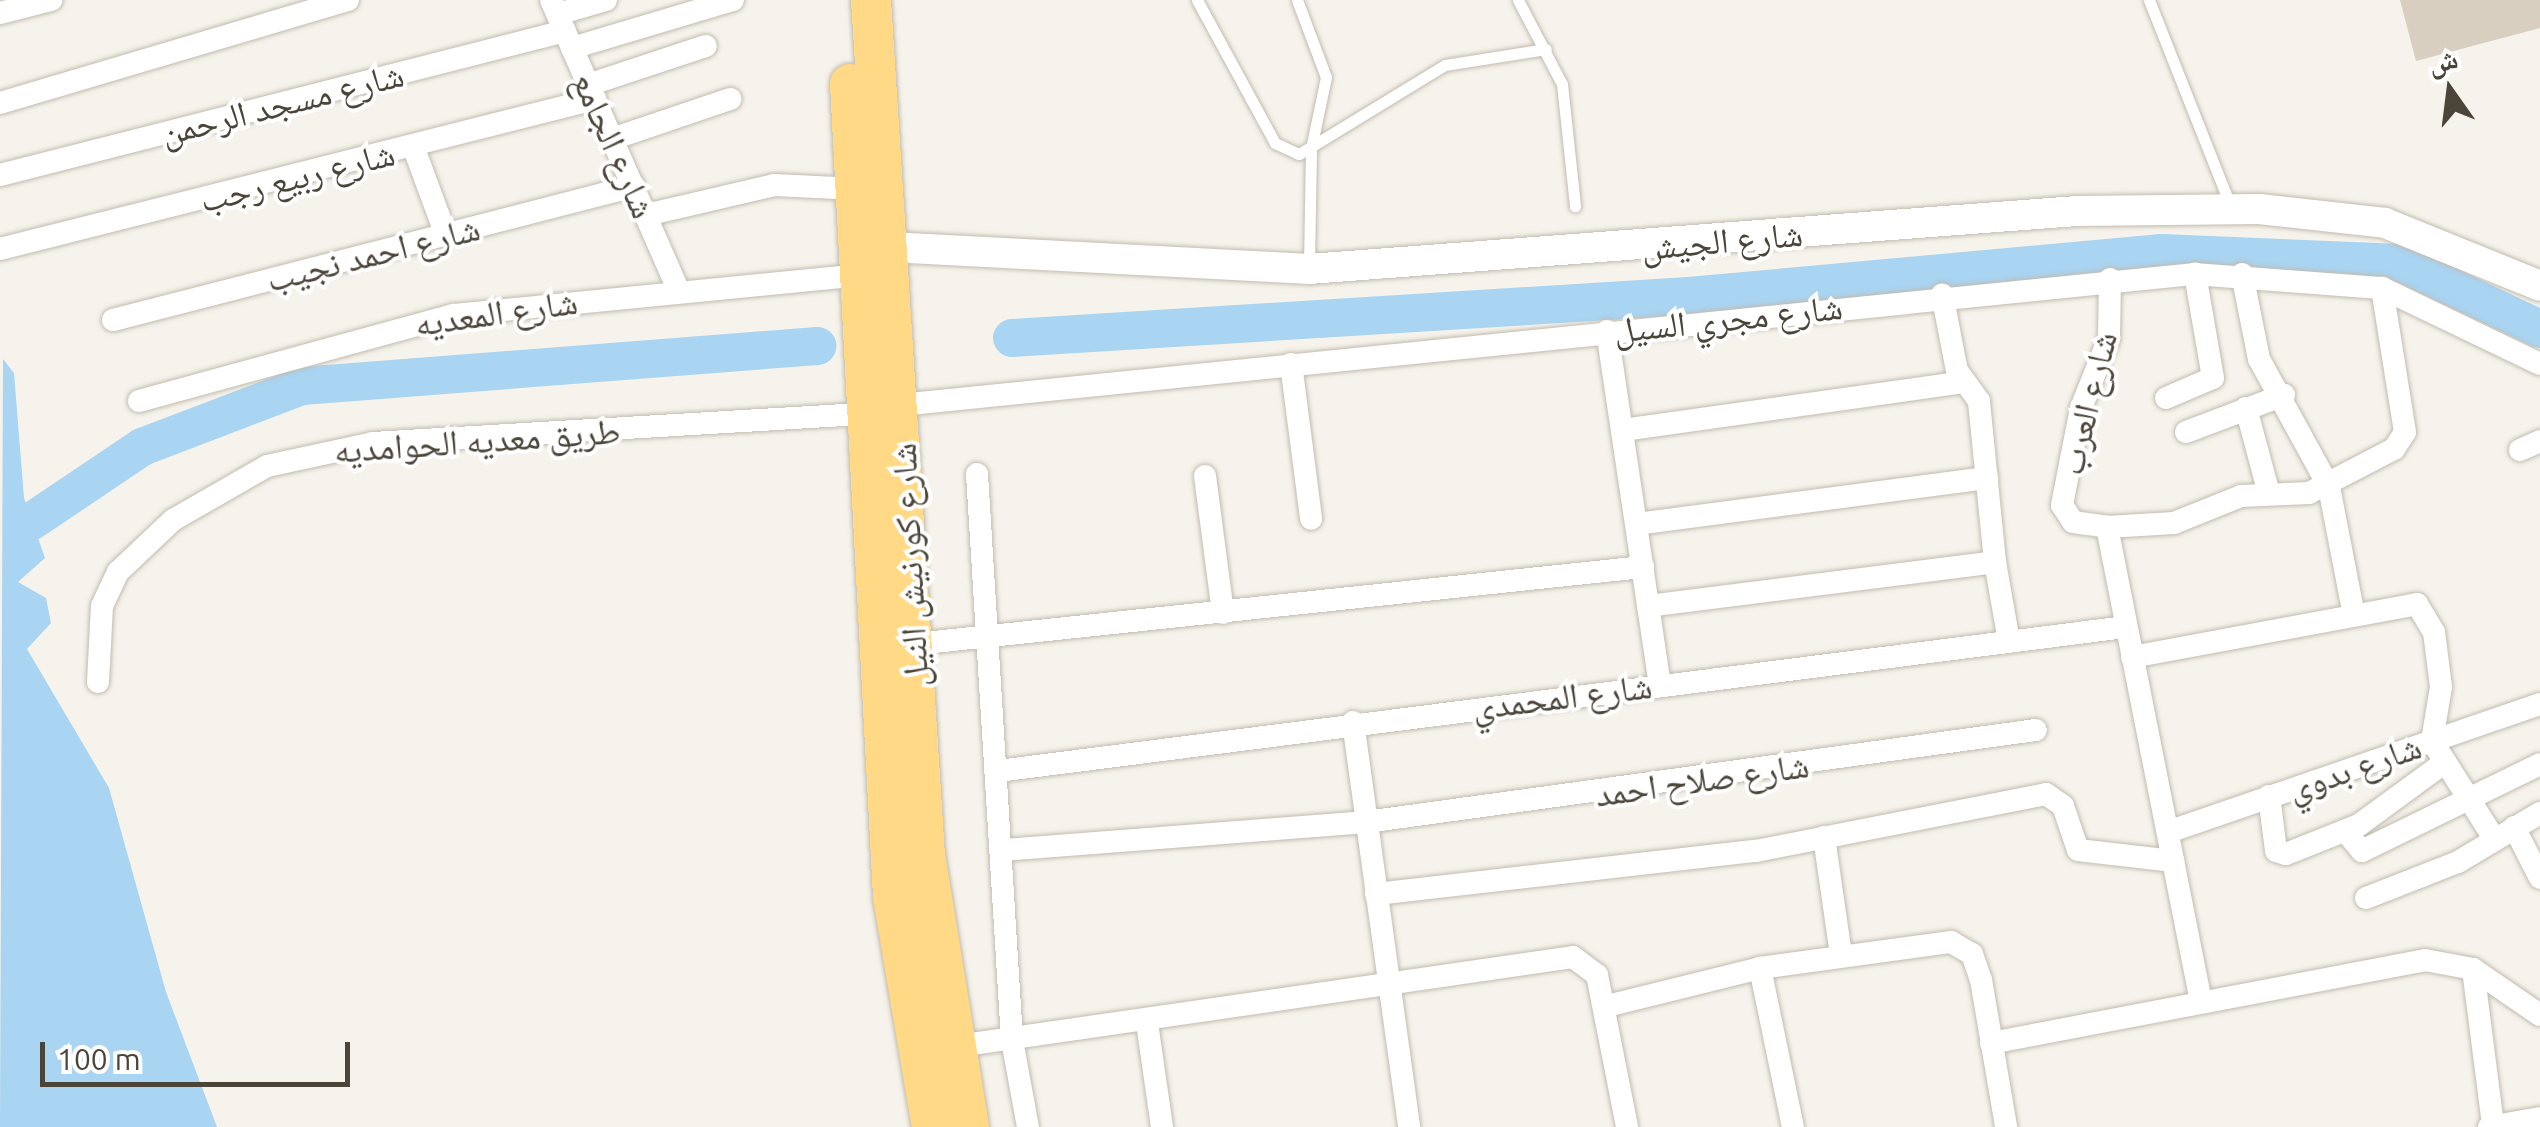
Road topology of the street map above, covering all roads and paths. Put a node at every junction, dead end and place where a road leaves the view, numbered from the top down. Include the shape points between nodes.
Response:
1 (51, 0) edge
2 (348, 0) edge
3 (606, 0) edge
4 (733, 0) edge
5 (845, 0) edge
6 (872, 0) edge
7 (1197, 0) edge
8 (1297, 0) edge
9 (1518, 0) edge
10 (2149, 0) edge
11 (0, 14) edge
12 (562, 23) edge
13 (706, 46) dead end
14 (1546, 49) junction
15 (592, 92) junction
16 (730, 99) dead end
17 (0, 103) edge
18 (612, 139) junction
19 (413, 146) junction
20 (1312, 149) junction
21 (0, 175) edge
22 (634, 186) junction
23 (857, 189) junction
24 (1575, 206) dead end
25 (2232, 209) junction
26 (646, 215) junction
27 (446, 235) junction
28 (0, 249) edge
29 (876, 261) junction
30 (1309, 268) junction
31 (2196, 274) junction
32 (2242, 274) junction
33 (2110, 279) junction
34 (2540, 286) edge
35 (2382, 288) junction
36 (679, 291) junction
37 (1942, 294) junction
38 (113, 320) dead end
39 (1607, 331) junction
40 (1291, 364) junction
41 (2540, 364) edge
42 (1964, 382) junction
43 (2284, 395) junction
44 (2166, 398) dead end
45 (139, 401) dead end
46 (2246, 408) junction
47 (884, 410) junction
48 (1623, 430) junction
49 (2186, 432) dead end
50 (977, 474) dead end
51 (1205, 476) dead end
52 (1987, 478) junction
53 (2329, 487) junction
54 (2268, 494) junction
55 (1311, 519) dead end
56 (1637, 524) junction
57 (2107, 527) junction
58 (1995, 562) junction
59 (1642, 567) junction
60 (1648, 606) junction
61 (2353, 610) junction
62 (1223, 613) junction
63 (2126, 627) junction
64 (988, 637) junction
65 (2009, 642) junction
66 (914, 644) junction
67 (2132, 657) junction
68 (98, 682) dead end
69 (1660, 684) junction
70 (2540, 704) edge
71 (1352, 722) junction
72 (2036, 730) dead end
73 (2432, 741) junction
74 (2446, 762) junction
75 (2540, 764) edge
76 (998, 771) junction
77 (2269, 796) junction
78 (2470, 800) junction
79 (2540, 812) edge
80 (1366, 822) junction
81 (2168, 832) junction
82 (2346, 832) junction
83 (2504, 834) junction
84 (1824, 837) junction
85 (1003, 850) junction
86 (2174, 861) junction
87 (2540, 878) edge
88 (1376, 894) junction
89 (2366, 898) dead end
90 (1842, 955) junction
91 (1760, 968) junction
92 (2472, 968) junction
93 (1389, 984) junction
94 (2201, 1002) junction
95 (1606, 1006) junction
96 (2540, 1015) edge
97 (1147, 1023) junction
98 (1012, 1040) junction
99 (1992, 1042) junction
100 (951, 1047) junction
101 (2540, 1118) edge
102 (932, 1127) edge
103 (968, 1127) edge
104 (1028, 1127) edge
105 (1162, 1127) edge
106 (1409, 1127) edge
107 (1627, 1127) edge
108 (1793, 1127) edge
109 (2006, 1127) edge
110 (2491, 1127) edge

1 - 11 street
2 - 17 street
3 - 12 street
4 - 12 street
5 - 23 highway, شارع كورنيش النيل
6 - 29 highway, شارع كورنيش النيل
7 - 20 lane via 1275,143 1299,154
8 - 20 lane via 1326,77
9 - 14 lane
10 - 25 lane
12 - 15 street, شارع الجامع
12 - 21 street, شارع مسجد الرحمن
13 - 15 street, شارع ربيع رجب
14 - 20 lane via 1445,66
14 - 24 lane via 1567,103
15 - 18 street, شارع الجامع
15 - 19 street, شارع ربيع رجب
16 - 18 street
18 - 22 street, شارع الجامع
19 - 27 street
19 - 28 street, شارع ربيع رجب
20 - 30 lane
22 - 26 street, شارع الجامع
22 - 27 street, شارع احمد نجيب
23 - 26 street via 775,185
23 - 29 highway, شارع كورنيش النيل
25 - 30 street, شارع الجيش via 2076,211
25 - 34 street, شارع الجيش via 2385,222
26 - 36 street, شارع الجامع
27 - 38 street, شارع احمد نجيب
29 - 30 street, شارع الجيش
29 - 36 street, شارع المعديه
29 - 47 highway, شارع كورنيش النيل
31 - 32 street, شارع مجري السيل
31 - 33 street, شارع مجري السيل
31 - 44 street via 2212,378
32 - 35 street, شارع مجري السيل
32 - 43 street via 2254,346
33 - 37 street, شارع مجري السيل
33 - 57 street, شارع العرب via 2109,338 2080,408 2062,505 2072,522
35 - 41 street, شارع مجري السيل
35 - 53 street via 2402,441
36 - 45 street, شارع المعديه via 453,314
37 - 39 street, شارع مجري السيل
37 - 42 street
39 - 40 street, شارع مجري السيل
39 - 48 street
40 - 47 street, شارع مجري السيل
40 - 55 street
42 - 48 street
42 - 52 street via 1978,394
43 - 46 street
43 - 53 street
46 - 49 street
46 - 54 street
47 - 66 highway, شارع كورنيش النيل
47 - 68 street, طريق معديه الحوامديه via 373,444 267,466 173,520 118,572 102,606
47 - 102 highway, شارع كورنيش النيل via 893,897
48 - 56 street
50 - 64 street
51 - 62 street
52 - 56 street
52 - 58 street
53 - 54 street
53 - 61 street
54 - 57 street via 2230,498 2174,523
56 - 59 street
57 - 63 street
58 - 60 street
58 - 65 street
59 - 60 street
59 - 62 street
60 - 69 street
61 - 67 street
61 - 73 street via 2403,603 2426,614 2440,687
62 - 64 street
63 - 65 street, شارع المحمدي
63 - 67 street
64 - 66 street
64 - 76 street
65 - 69 street, شارع المحمدي
66 - 100 highway, شارع كورنيش النيل via 925,855
67 - 81 street
69 - 71 street, شارع المحمدي
70 - 73 street, شارع بدوي
71 - 76 street, شارع المحمدي
71 - 80 street
72 - 80 street, شارع صلاح احمد
73 - 74 street
73 - 77 street, شارع بدوي
74 - 78 street
74 - 82 street
75 - 78 street
76 - 85 street
77 - 81 street, شارع بدوي
77 - 82 street via 2279,854
78 - 82 street via 2362,852
78 - 83 street
79 - 83 street
80 - 85 street, شارع صلاح احمد
80 - 88 street
81 - 86 street
83 - 87 street
83 - 89 street
84 - 86 street via 2046,794 2062,806 2078,850
84 - 88 street
84 - 90 street
85 - 98 street
86 - 94 street
88 - 93 street
90 - 91 street
90 - 99 street via 1922,942 1972,954
91 - 95 street
91 - 108 street
92 - 94 street via 2425,960
92 - 96 street
92 - 110 street
93 - 95 street via 1573,957 1597,975
93 - 97 street
93 - 106 street
94 - 99 street
95 - 107 street
97 - 98 street
97 - 105 street
98 - 100 street
98 - 104 street
99 - 109 street
100 - 103 highway, شارع كورنيش النيل
101 - 110 street

